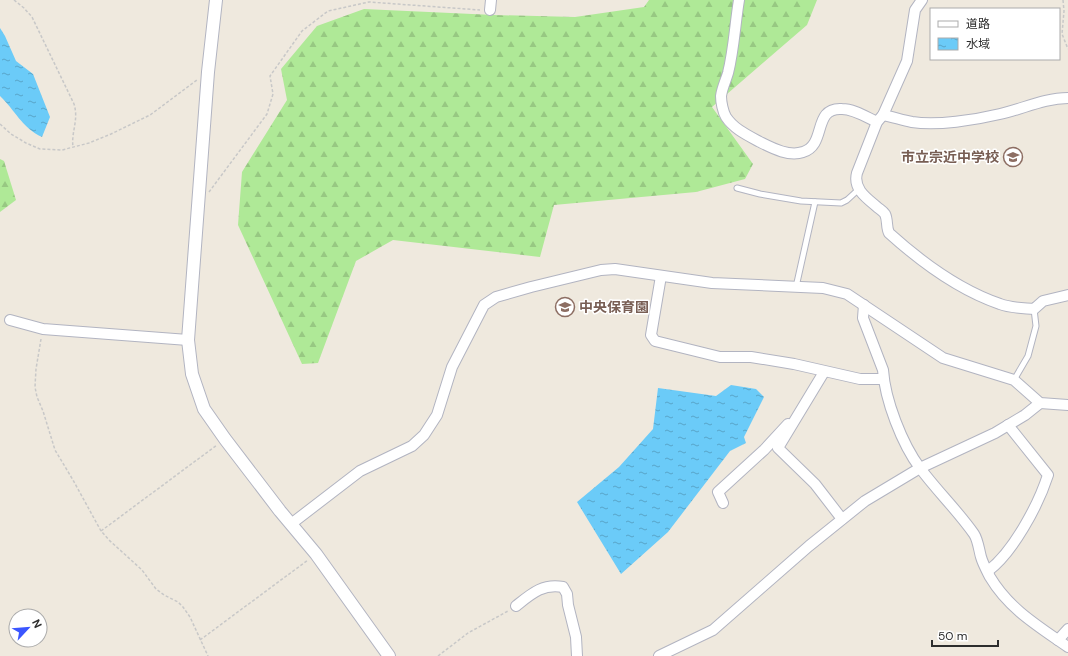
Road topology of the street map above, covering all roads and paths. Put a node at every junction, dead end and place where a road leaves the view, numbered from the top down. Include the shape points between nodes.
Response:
1 (14, 0) edge
2 (216, 0) edge
3 (739, 0) edge
4 (922, 0) edge
5 (1063, 0) edge
6 (491, 5) edge
7 (1068, 49) edge
8 (208, 72) junction
9 (1068, 98) edge
10 (880, 118) junction
11 (0, 124) edge
12 (73, 147) junction
13 (736, 188) dead end
14 (859, 189) junction
15 (815, 202) junction
16 (198, 208) junction
17 (661, 276) junction
18 (796, 287) junction
19 (1068, 295) edge
20 (864, 305) junction
21 (1034, 309) junction
22 (10, 320) dead end
23 (44, 329) junction
24 (188, 340) junction
25 (824, 372) junction
26 (883, 379) junction
27 (1014, 380) junction
28 (1040, 403) junction
29 (1068, 405) edge
30 (798, 415) junction
31 (1008, 425) junction
32 (225, 439) junction
33 (920, 468) junction
34 (723, 503) dead end
35 (842, 519) junction
36 (291, 524) junction
37 (101, 531) junction
38 (316, 554) junction
39 (988, 571) junction
40 (516, 606) joint
41 (1068, 629) edge
42 (200, 640) junction
43 (1058, 640) junction
44 (1068, 647) edge
45 (208, 656) edge
46 (389, 656) edge
47 (438, 656) edge
48 (577, 656) edge
49 (659, 656) edge

1 - 12 path via 32,17 74,104 76,118
2 - 8 street
3 - 10 street via 728,72 721,96 725,115 735,128 773,149 803,152 812,148 822,118 833,110 842,109
4 - 10 street via 915,10 907,61
5 - 7 path via 1062,34
6 - 16 path via 369,2 328,11 302,31 270,76 273,94 267,114
8 - 12 path via 150,115 89,143
8 - 16 street
9 - 10 street via 1055,98 1001,114 964,120 935,123
10 - 14 street via 855,179
11 - 12 path via 11,134 40,149 62,150
13 - 15 lane
14 - 15 lane via 840,203
14 - 21 street via 884,212 889,233 918,258 958,285 1001,304
15 - 18 lane
16 - 24 street
17 - 18 street via 712,283
17 - 25 street via 651,336 655,341 720,356 794,364
17 - 36 street via 615,269 601,270 531,287 496,298 484,305 452,367 437,415 424,435 412,446 360,472
18 - 20 street via 823,288 847,294
19 - 21 street via 1043,301
20 - 26 street via 863,318 883,370
20 - 27 street via 943,358
21 - 27 lane via 1036,326 1028,356
22 - 23 street
23 - 24 street
23 - 37 path via 36,369 37,397 55,450
24 - 32 street via 192,374 204,409
25 - 26 street via 860,379
25 - 30 street
26 - 33 street via 896,421 907,447
27 - 28 street
28 - 29 street
28 - 31 street
30 - 34 street via 718,492
30 - 35 street via 778,448 815,484
31 - 33 street
31 - 39 street via 1048,476 1042,493 1012,545
32 - 36 street
32 - 37 path
33 - 35 street via 865,501
33 - 39 street via 975,536
35 - 49 street via 712,630
36 - 38 street
37 - 42 path via 142,570 156,589 183,607
38 - 42 path
38 - 46 street
39 - 43 street via 1015,609
40 - 47 path via 468,633
40 - 48 street via 534,591 548,586 564,587 576,637
41 - 43 street
42 - 45 path
43 - 44 street

